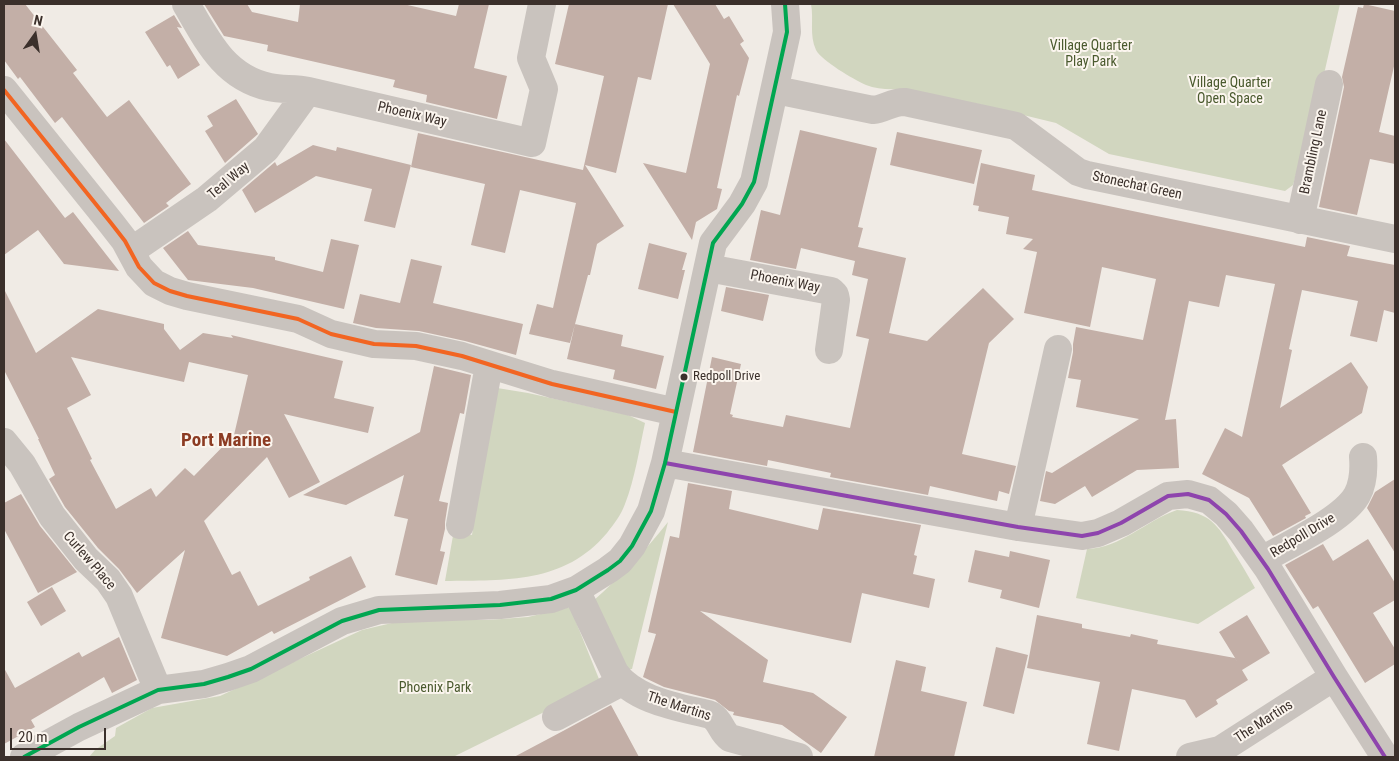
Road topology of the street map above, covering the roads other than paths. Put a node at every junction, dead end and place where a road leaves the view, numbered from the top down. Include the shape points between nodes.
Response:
1 (186, 4) edge
2 (542, 4) edge
3 (785, 4) edge
4 (1329, 84) dead end
5 (4, 90) edge
6 (776, 90) junction
7 (308, 91) junction
8 (1300, 220) junction
9 (1395, 239) edge
10 (131, 251) junction
11 (708, 268) junction
12 (1058, 349) dead end
13 (829, 350) dead end
14 (490, 365) junction
15 (676, 412) junction
16 (4, 442) edge
17 (1363, 457) dead end
18 (665, 463) junction
19 (13, 468) edge
20 (460, 525) dead end
21 (1018, 526) junction
22 (1262, 560) junction
23 (576, 590) junction
24 (1334, 677) junction
25 (622, 682) junction
26 (158, 690) junction
27 (556, 716) dead end
28 (41, 754) edge
29 (799, 757) edge
30 (1190, 757) edge
31 (1385, 757) edge

1 - 7 street, Phoenix Way via 214,51 248,80 270,87
2 - 7 street, Phoenix Way via 531,58 544,89 532,143
3 - 6 street via 787,32
4 - 8 street, Brambling Lane
5 - 10 street
6 - 8 street, Stonechat Green via 873,110 905,102 1016,126 1078,172 1087,175
6 - 11 street via 754,182 742,204 717,236
7 - 10 street, Teal Way via 266,149 207,199
8 - 9 street, Stonechat Green
10 - 14 street via 139,267 154,283 170,291 298,319 331,334 374,344 416,346
11 - 13 street, Phoenix Way via 831,291 836,300
11 - 15 street
12 - 21 street
14 - 15 street via 552,384
14 - 20 street
15 - 18 street
16 - 19 street, Curlew Place
17 - 22 street, Redpoll Drive via 1360,489 1347,508
18 - 21 street, Redpoll Drive
18 - 23 street via 651,511 632,546 620,561
19 - 26 street, Curlew Place via 86,559 114,587
21 - 22 street, Redpoll Drive via 1082,536 1098,534 1168,496 1188,494 1218,506
22 - 24 street, Redpoll Drive
23 - 25 street, The Martins
23 - 26 street via 551,599 500,605 380,610 342,621 251,669 204,684
24 - 30 street, The Martins via 1220,750
24 - 31 street, Redpoll Drive
25 - 27 street
25 - 29 street, The Martins via 654,699 711,715 730,738
26 - 28 street via 79,727

